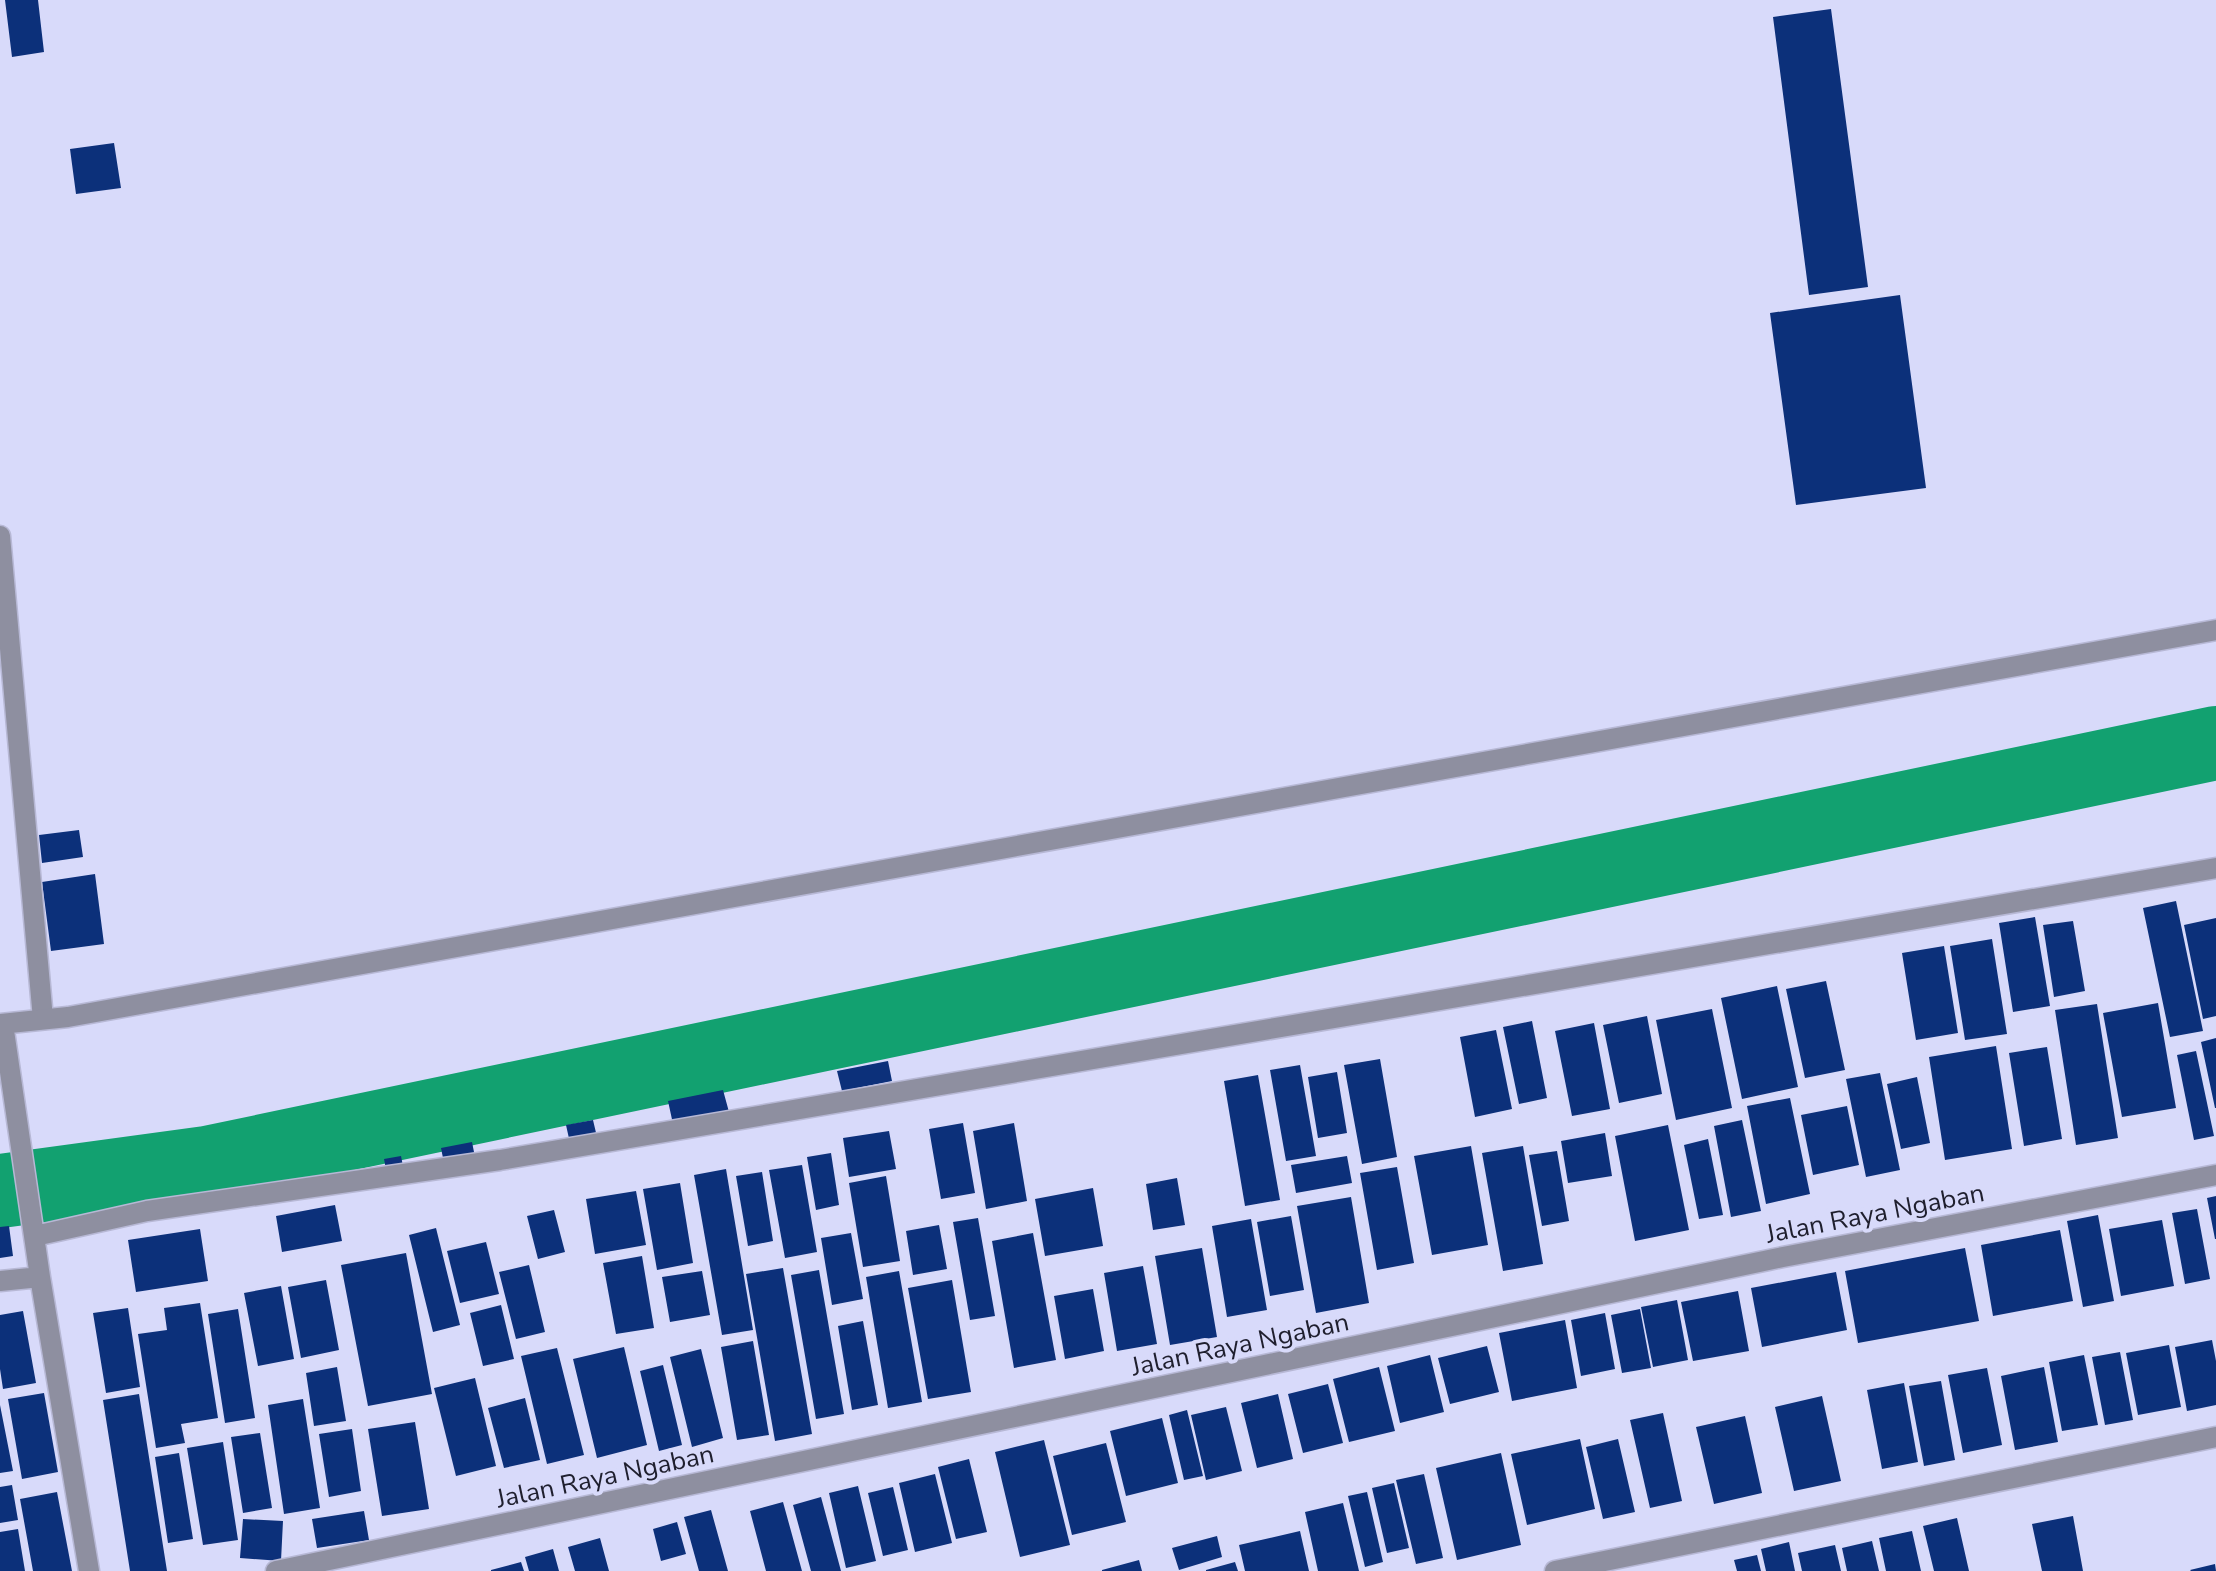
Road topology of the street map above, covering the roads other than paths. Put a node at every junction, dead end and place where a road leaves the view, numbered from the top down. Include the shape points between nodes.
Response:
1 (0, 536) edge
2 (2216, 630) edge
3 (2216, 868) edge
4 (43, 1019) junction
5 (2, 1024) edge
6 (2216, 1175) edge
7 (33, 1226) junction
8 (40, 1277) junction
9 (0, 1281) edge
10 (2216, 1437) edge
11 (89, 1571) edge
12 (276, 1571) edge
13 (1555, 1571) edge

1 - 4 street
2 - 4 street
3 - 7 street via 516,1157
4 - 5 street
5 - 7 street
6 - 12 street, Jalan Raya Ngaban via 1783,1257
7 - 8 street
8 - 9 street
8 - 11 street
10 - 13 street

